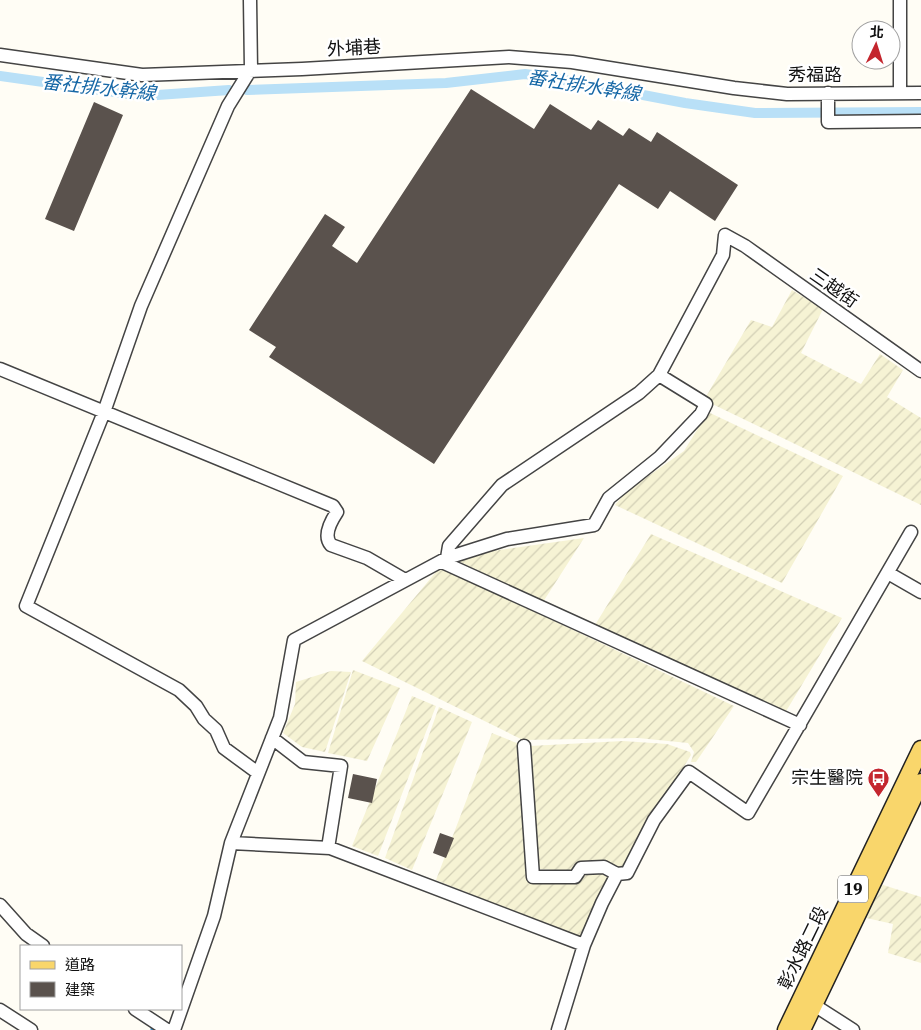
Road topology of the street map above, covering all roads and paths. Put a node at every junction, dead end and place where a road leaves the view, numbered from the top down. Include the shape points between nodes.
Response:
1 (250, 0) edge
2 (900, 0) edge
3 (0, 55) edge
4 (251, 70) junction
5 (709, 84) joint
6 (900, 92) junction
7 (828, 93) junction
8 (921, 93) edge
9 (921, 121) edge
10 (0, 368) edge
11 (921, 371) edge
12 (659, 375) junction
13 (104, 412) junction
14 (911, 532) dead end
15 (445, 560) junction
16 (888, 574) junction
17 (405, 580) junction
18 (921, 592) edge
19 (800, 725) junction
20 (272, 738) junction
21 (524, 746) dead end
22 (921, 748) edge
23 (258, 773) junction
24 (921, 782) edge
25 (905, 797) junction
26 (231, 843) junction
27 (328, 848) junction
28 (617, 874) junction
29 (0, 905) edge
30 (42, 945) edge
31 (584, 945) junction
32 (814, 1006) junction
33 (182, 1007) edge
34 (0, 1010) edge
35 (137, 1010) edge
36 (181, 1010) edge
37 (31, 1030) edge
38 (167, 1030) edge
39 (174, 1030) edge
40 (558, 1030) edge
41 (786, 1030) edge
42 (802, 1030) edge
43 (853, 1030) edge

1 - 4 street
2 - 6 street
3 - 4 street, 外埔巷 via 142,75
4 - 5 street, 外埔巷 via 509,57 572,62
4 - 13 street via 228,106 141,306
5 - 7 street, 秀福路 via 787,94
6 - 7 street, 秀福路
6 - 8 street, 秀福路
7 - 9 street via 828,122
10 - 13 street
11 - 12 street, 三越街 via 725,235 723,255
12 - 15 street via 639,393 502,485 449,546
12 - 15 street via 706,404 701,414 660,457 609,498 594,525 507,540
13 - 17 street via 333,506 337,512 327,536 331,545 366,558
13 - 23 street via 26,606 179,690 216,730 224,748
14 - 16 street
15 - 17 street
15 - 19 street
16 - 18 street
16 - 19 street
17 - 20 street via 294,640 280,718
19 - 28 street via 748,814 689,772 654,820 627,873
20 - 23 street
20 - 27 street via 303,762 341,766
21 - 28 street via 533,877 575,877 581,868 596,867 604,867
22 - 25 main road, 彰水路二段 / 19
23 - 26 street
24 - 25 main road, 彰水路二段 / 19
25 - 32 main road, 彰水路二段 / 19
25 - 41 main road, 彰水路二段 / 19
26 - 27 street
26 - 33 street via 214,916
27 - 31 street
28 - 31 street
29 - 30 street via 26,934
31 - 40 street
32 - 42 main road, 彰水路二段 / 19
32 - 43 street
34 - 37 street
35 - 38 street
36 - 39 street

